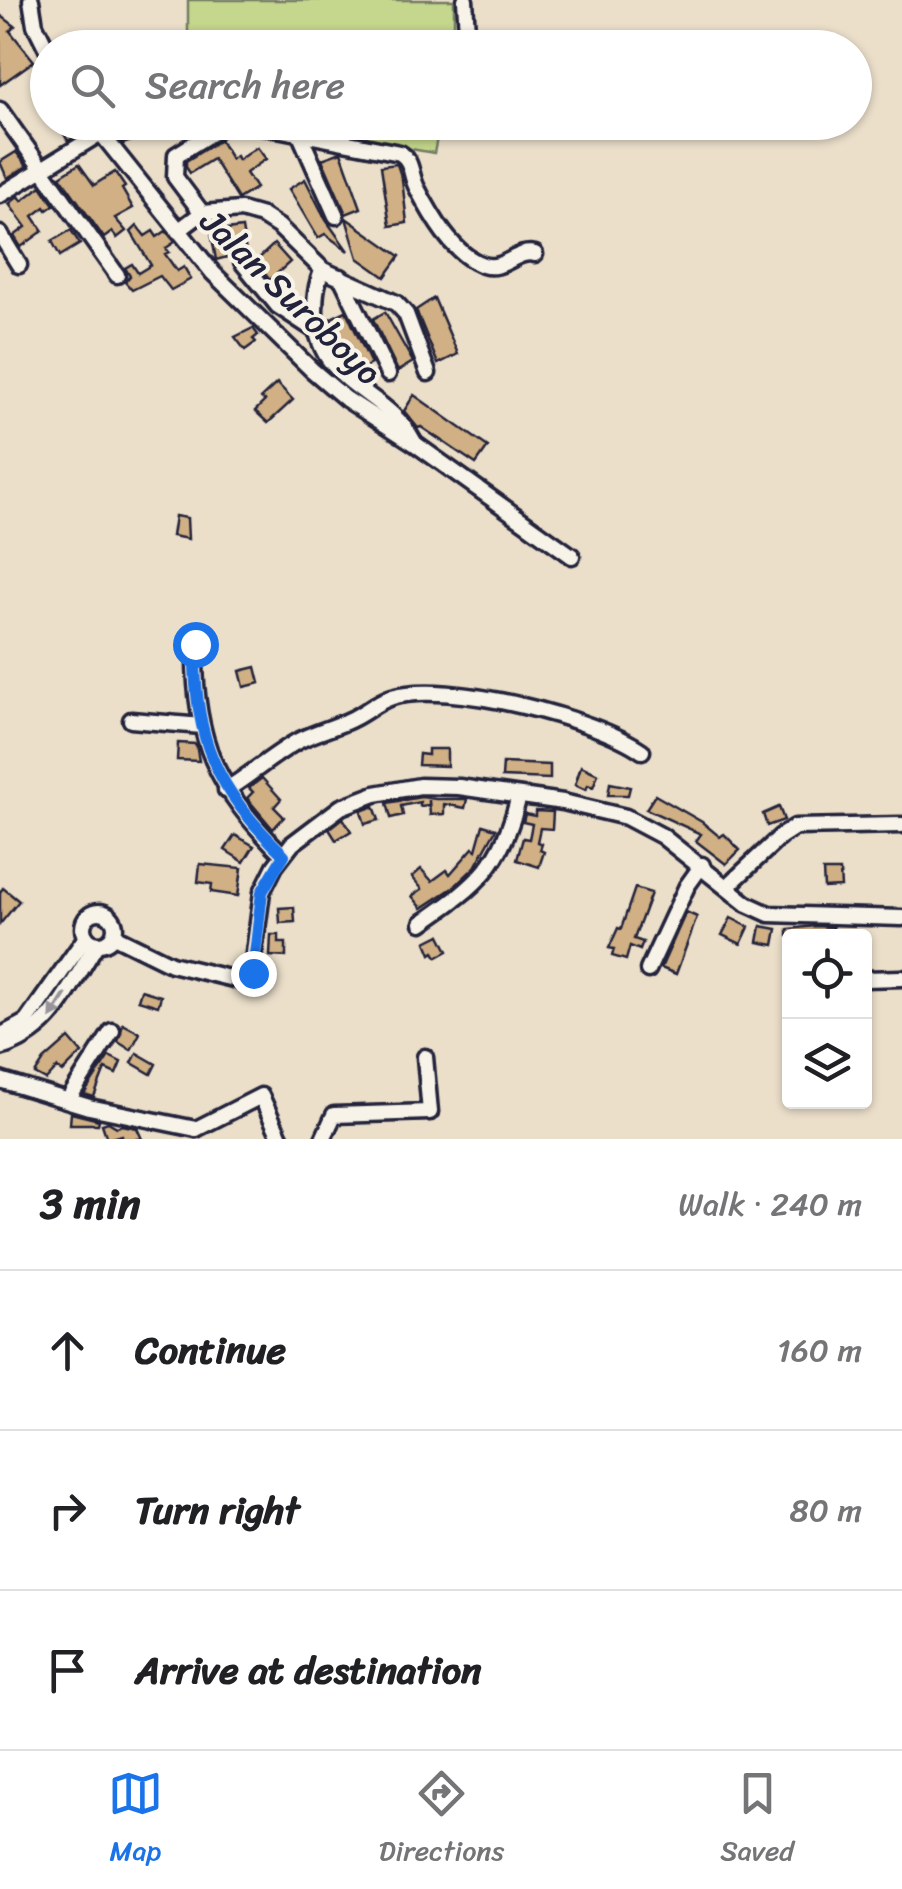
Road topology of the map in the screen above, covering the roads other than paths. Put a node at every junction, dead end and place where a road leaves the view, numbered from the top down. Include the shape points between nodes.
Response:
1 (31, 0) edge
2 (465, 0) edge
3 (38, 30) edge
4 (467, 30) edge
5 (0, 110) edge
6 (81, 140) edge
7 (106, 140) edge
8 (199, 140) edge
9 (302, 140) edge
10 (325, 140) edge
11 (41, 171) junction
12 (0, 195) edge
13 (202, 212) junction
14 (336, 216) dead end
15 (178, 231) junction
16 (0, 234) edge
17 (536, 254) dead end
18 (242, 262) dead end
19 (19, 265) dead end
20 (323, 270) junction
21 (117, 275) dead end
22 (341, 277) junction
23 (316, 331) junction
24 (428, 373) dead end
25 (388, 374) dead end
26 (414, 443) junction
27 (572, 556) dead end
28 (195, 644) dead end
29 (131, 720) dead end
30 (202, 726) junction
31 (642, 751) dead end
32 (226, 790) junction
33 (519, 796) junction
34 (902, 825) edge
35 (284, 855) junction
36 (702, 865) junction
37 (728, 886) junction
38 (902, 918) edge
39 (422, 922) dead end
40 (114, 936) junction
41 (91, 941) junction
42 (648, 970) dead end
43 (902, 978) edge
44 (872, 979) edge
45 (112, 1031) dead end
46 (0, 1036) edge
47 (0, 1048) edge
48 (425, 1057) dead end
49 (0, 1080) edge
50 (68, 1100) junction
51 (198, 1134) edge
52 (280, 1139) edge
53 (322, 1139) edge

1 - 3 street
2 - 4 street
5 - 11 street
6 - 11 street
7 - 15 street, Jalan Suroboyo
8 - 13 street via 176,155 175,177
9 - 14 street
10 - 17 street via 406,156 417,189 455,248 485,266
11 - 12 street
11 - 21 street
13 - 15 street
13 - 20 street via 262,216
15 - 26 street, Jalan Suroboyo via 312,370
16 - 19 street
18 - 23 street via 278,306
20 - 22 street
20 - 23 street
22 - 24 street via 406,314
22 - 25 street
23 - 26 street via 337,372 398,418
26 - 27 street, Jalan Suroboyo
28 - 30 street
29 - 30 street
30 - 32 street
31 - 32 street via 612,734 518,704 396,695 294,743
32 - 35 street
33 - 35 street via 440,786 375,794 312,827
33 - 36 street via 626,817
33 - 39 street via 490,868
34 - 37 street via 795,827
35 - 40 street via 262,892 250,982 171,964
36 - 37 street
36 - 42 street
37 - 38 street via 769,914
40 - 41 street via 106,943
40 - 41 street via 114,920 102,912 87,917 83,927
41 - 46 street via 26,1022
41 -> 47 street via 49,1020
43 - 44 street
45 - 50 street
48 - 53 street via 430,1112 334,1115
49 - 50 street
50 - 51 street
51 - 52 street via 261,1096

